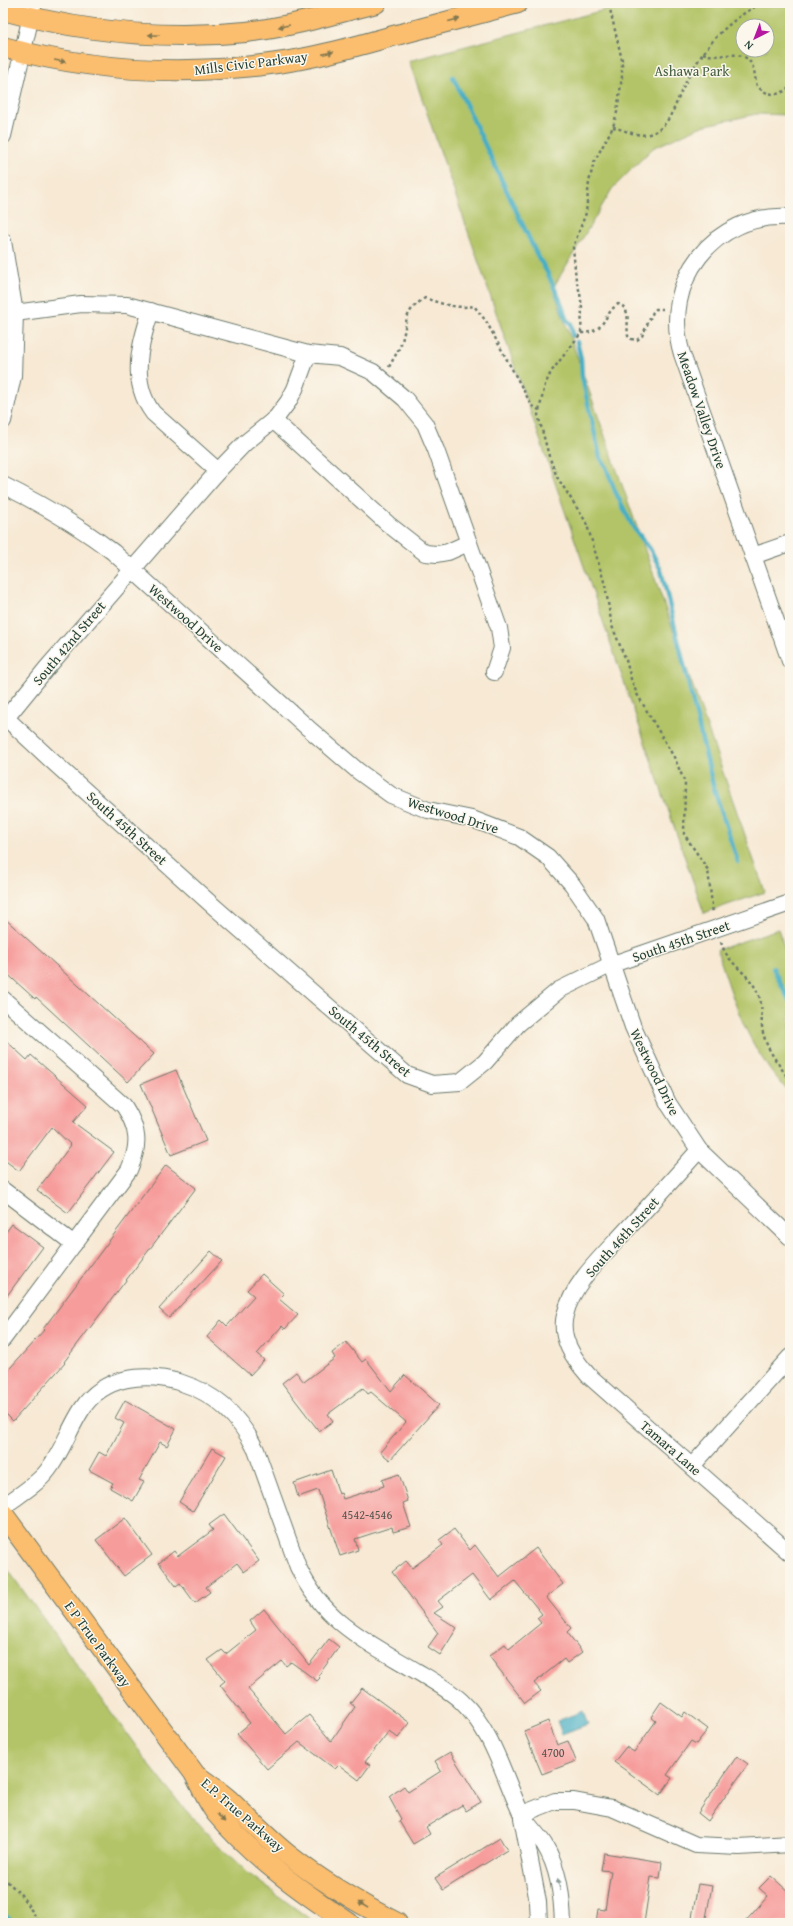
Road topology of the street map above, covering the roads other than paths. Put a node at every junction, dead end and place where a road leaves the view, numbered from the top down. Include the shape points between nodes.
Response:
1 (376, 3) edge
2 (518, 3) edge
3 (3, 10) edge
4 (33, 10) edge
5 (3, 47) edge
6 (22, 52) junction
7 (3, 136) edge
8 (790, 217) edge
9 (3, 246) edge
10 (151, 311) junction
11 (15, 313) junction
12 (308, 354) junction
13 (273, 420) junction
14 (3, 421) edge
15 (218, 472) junction
16 (3, 485) edge
17 (468, 543) junction
18 (790, 543) edge
19 (752, 556) junction
20 (132, 570) junction
21 (790, 661) edge
22 (494, 672) dead end
23 (6, 718) joint
24 (790, 903) edge
25 (610, 965) junction
26 (3, 999) edge
27 (699, 1150) junction
28 (3, 1190) edge
29 (790, 1237) edge
30 (74, 1244) junction
31 (565, 1333) joint
32 (3, 1339) edge
33 (790, 1357) edge
34 (692, 1466) junction
35 (3, 1507) edge
36 (3, 1514) edge
37 (790, 1554) edge
38 (194, 1773) junction
39 (522, 1814) junction
40 (790, 1844) edge
41 (350, 1923) edge
42 (397, 1923) edge
43 (539, 1923) edge
44 (563, 1923) edge

1 -> 4 main road via 286,25 246,32 200,35 113,32 63,24
6 -> 2 main road, Mills Civic Parkway via 60,61 104,67 154,71 230,69 302,59
3 - 4 main road
4 - 6 street
5 - 6 main road, Mills Civic Parkway
6 - 7 street
8 - 19 street, Meadow Valley Drive via 769,217 751,221 733,228 716,239 691,267 682,286 678,305 680,345
9 - 11 street
10 - 11 street via 127,306 81,304
10 - 12 street
10 - 15 street via 138,358 140,390 153,413
11 - 14 street via 13,376
12 - 13 street, South 42nd Street via 288,402
12 - 17 street via 340,357 373,372 405,399 425,424
13 - 15 street, South 42nd Street via 245,443
13 - 17 street via 383,519 425,553 448,552
15 - 20 street, South 42nd Street
16 - 20 street, Westwood Drive via 84,530
17 - 22 street via 499,628 502,648
18 - 19 street
19 - 21 street, Meadow Valley Drive
20 - 23 street, South 42nd Street
20 - 25 street, Westwood Drive via 308,728 358,771 391,795 428,810 472,819 519,837 548,857 572,884 596,919
23 - 25 street, South 45th Street via 407,1075 432,1084 460,1082 485,1062 518,1024 559,990
24 - 25 street, South 45th Street
25 - 27 street, Westwood Drive via 633,1027 668,1103
26 - 30 street via 124,1106 132,1118 136,1131 135,1157 129,1170
27 - 29 street, Westwood Drive
27 - 31 street, South 46th Street via 574,1292 564,1316
28 - 30 street
30 - 32 street
31 - 34 street, Tamara Lane via 574,1359 588,1375
33 - 34 street
34 - 37 street, Tamara Lane
35 - 39 street via 47,1472 82,1409 104,1388 129,1378 161,1377 212,1396 248,1433 298,1566 316,1598 340,1624 433,1681 471,1712 488,1736
36 - 38 main road, E P True Parkway
38 -> 41 main road, E.P. True Parkway via 216,1812 236,1833 305,1894
42 -> 38 main road, E.P. True Parkway via 366,1907 287,1854 228,1799
39 - 40 street via 555,1802 574,1801 612,1808 696,1845 739,1847
39 - 43 street via 538,1902
44 -> 39 street via 561,1890 553,1861

